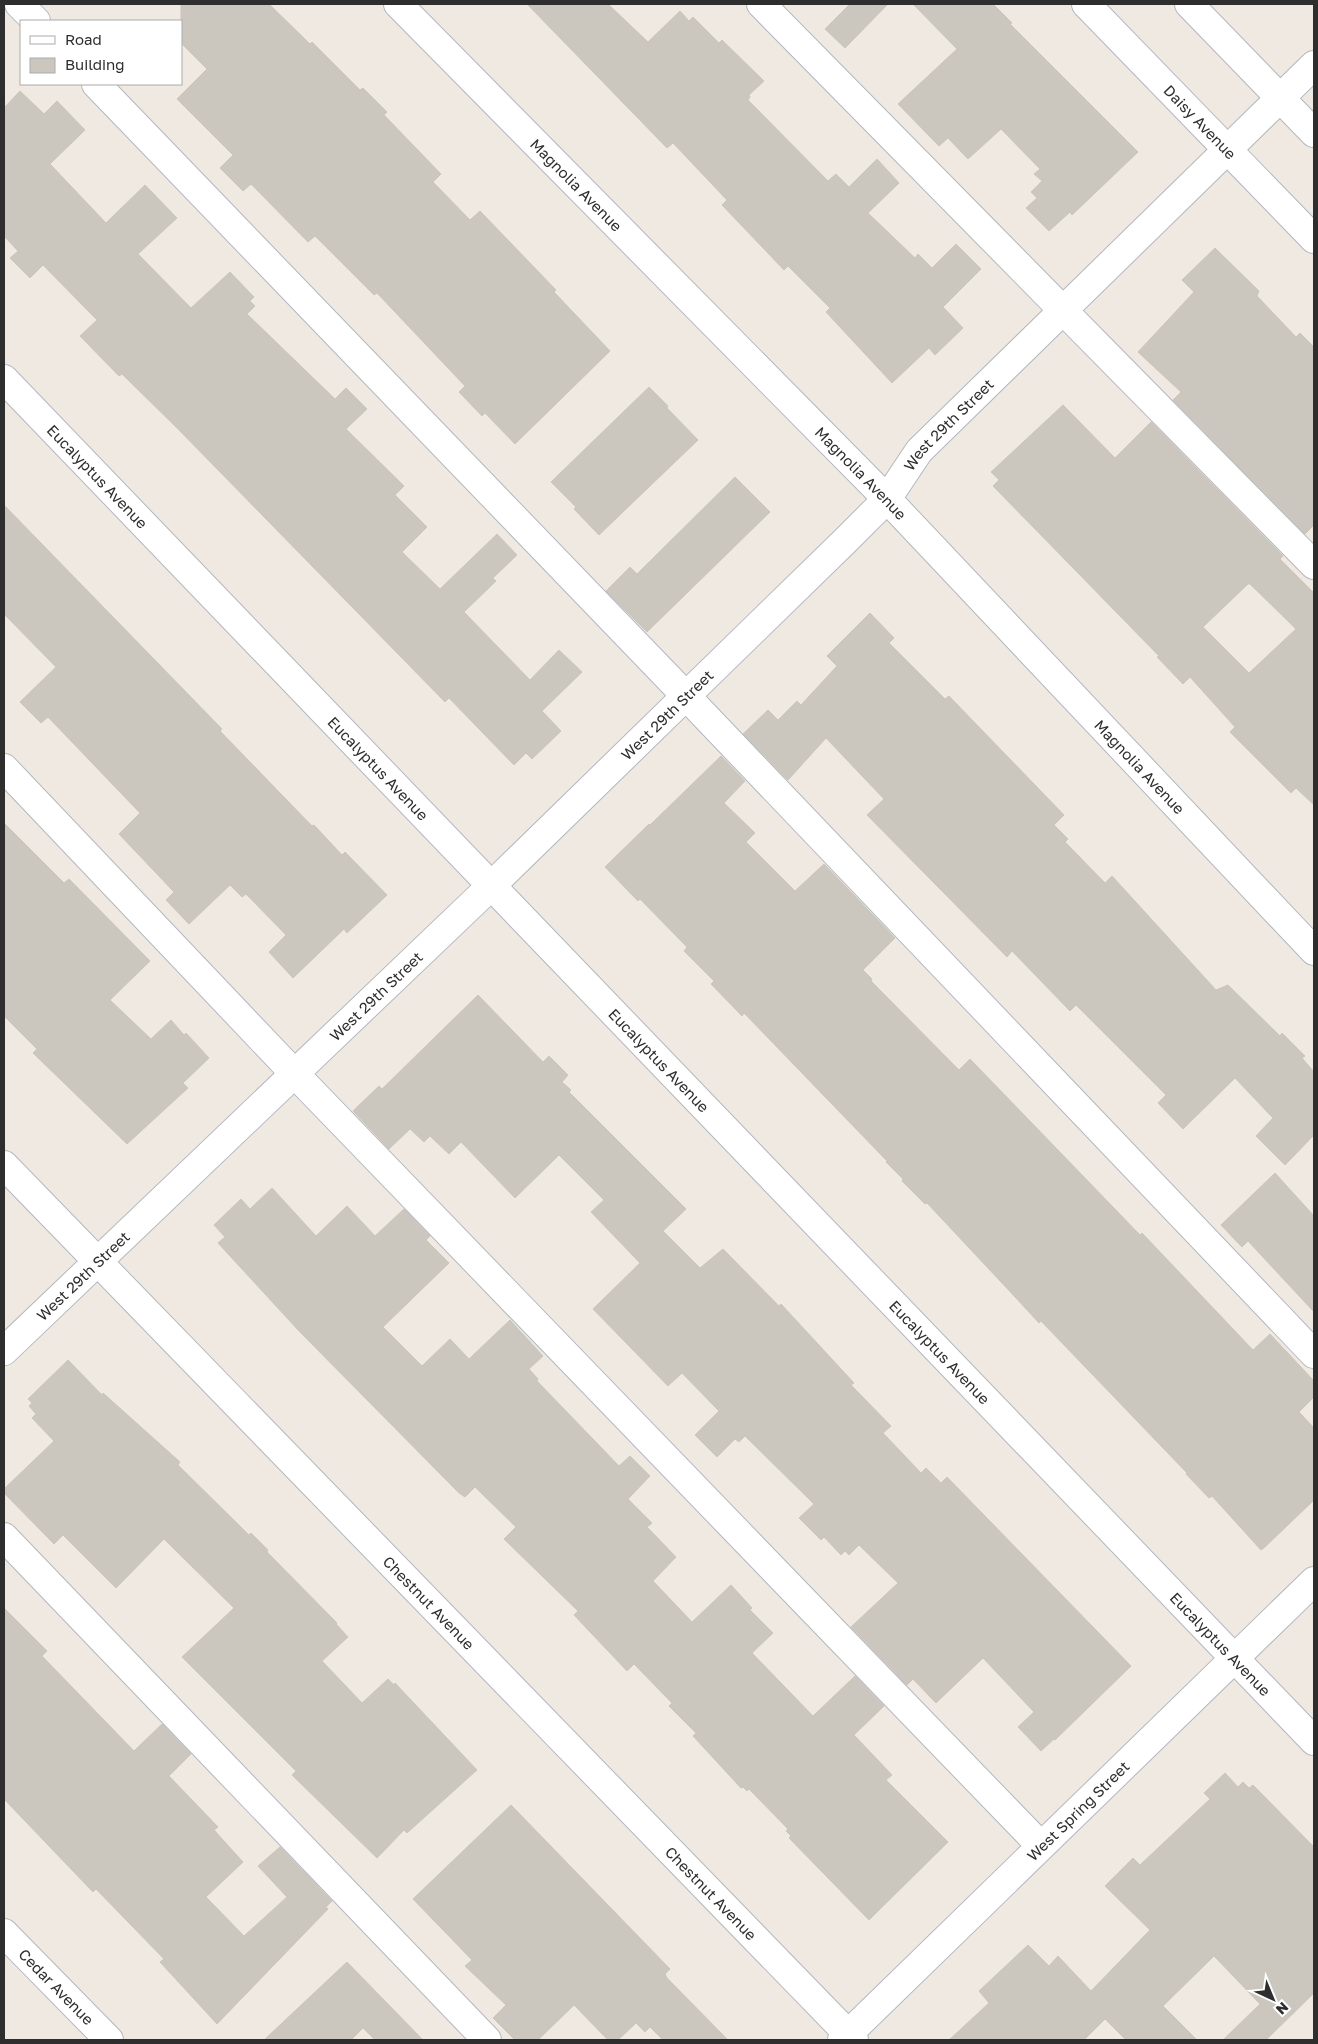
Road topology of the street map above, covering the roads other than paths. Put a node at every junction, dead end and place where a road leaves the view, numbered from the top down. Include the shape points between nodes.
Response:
1 (19, 4) edge
2 (398, 4) edge
3 (761, 4) edge
4 (1086, 4) edge
5 (1189, 4) edge
6 (35, 20) edge
7 (1314, 65) edge
8 (97, 85) edge
9 (1281, 98) junction
10 (1314, 133) edge
11 (1227, 151) junction
12 (1314, 239) edge
13 (1062, 311) junction
14 (4, 379) edge
15 (887, 499) junction
16 (1314, 566) edge
17 (686, 696) junction
18 (4, 768) edge
19 (491, 886) junction
20 (1314, 951) edge
21 (294, 1072) junction
22 (4, 1165) edge
23 (96, 1262) junction
24 (4, 1351) edge
25 (1314, 1354) edge
26 (4, 1537) edge
27 (1314, 1580) edge
28 (1236, 1658) junction
29 (1314, 1741) edge
30 (1041, 1846) junction
31 (4, 1933) edge
32 (848, 2038) edge
33 (109, 2040) edge
34 (487, 2040) edge

1 - 6 street
2 - 15 street, Magnolia Avenue
3 - 13 street
4 - 11 street, Daisy Avenue
5 - 9 street
7 - 9 street, West 29th Street
8 - 17 street
9 - 10 street
9 - 11 street, West 29th Street
11 - 12 street, Daisy Avenue
11 - 13 street, West 29th Street
13 - 15 street, West 29th Street via 918,451
13 - 16 street
14 - 19 street, Eucalyptus Avenue
15 - 17 street, West 29th Street
15 - 20 street, Magnolia Avenue
17 - 19 street, West 29th Street
17 - 25 street
18 - 21 street
19 - 21 street, West 29th Street
19 - 28 street, Eucalyptus Avenue
21 - 23 street, West 29th Street
21 - 30 street
22 - 23 street, Chestnut Avenue
23 - 24 street, West 29th Street
23 - 32 street, Chestnut Avenue
26 - 34 street
27 - 28 street, West Spring Street
28 - 29 street, Eucalyptus Avenue
28 - 30 street, West Spring Street
30 - 32 street, West Spring Street
31 - 33 street, Cedar Avenue

